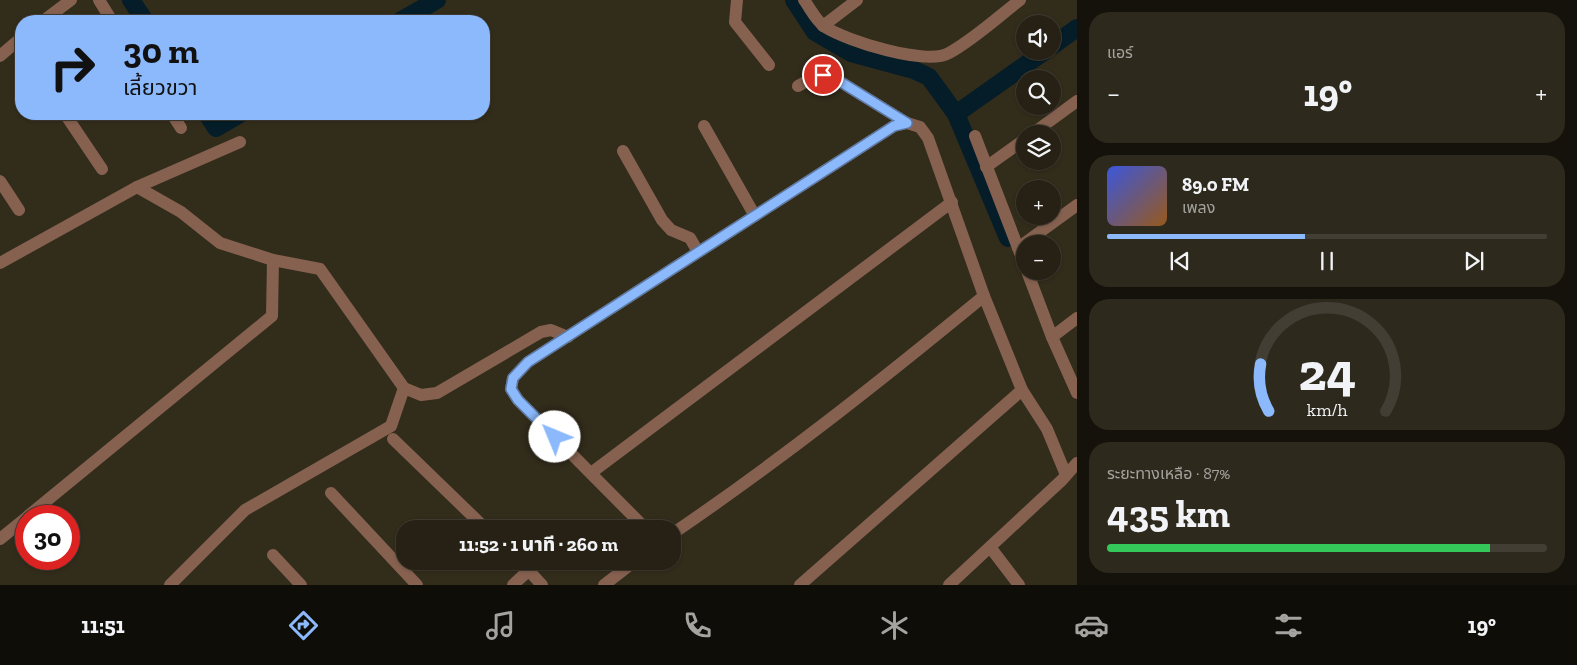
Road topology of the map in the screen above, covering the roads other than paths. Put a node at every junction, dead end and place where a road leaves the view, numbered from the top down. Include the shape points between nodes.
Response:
1 (71, 0) edge
2 (99, 0) edge
3 (737, 0) edge
4 (804, 0) edge
5 (857, 0) edge
6 (1020, 0) edge
7 (51, 15) edge
8 (108, 15) edge
9 (823, 26) junction
10 (15, 46) edge
11 (0, 56) edge
12 (769, 65) dead end
13 (798, 86) dead end
14 (1077, 101) edge
15 (69, 120) edge
16 (176, 120) edge
17 (907, 123) junction
18 (1044, 125) edge
19 (704, 126) dead end
20 (181, 128) dead end
21 (975, 136) dead end
22 (240, 142) dead end
23 (1016, 145) edge
24 (623, 151) dead end
25 (986, 167) junction
26 (102, 169) dead end
27 (0, 181) edge
28 (137, 187) junction
29 (952, 202) junction
30 (1077, 205) edge
31 (19, 210) dead end
32 (1061, 211) edge
33 (754, 216) junction
34 (1043, 225) edge
35 (1032, 235) edge
36 (1016, 243) edge
37 (698, 252) junction
38 (274, 260) junction
39 (0, 263) edge
40 (1030, 280) edge
41 (984, 296) junction
42 (1077, 318) edge
43 (568, 337) junction
44 (1052, 337) junction
45 (404, 388) junction
46 (1022, 390) junction
47 (1077, 393) edge
48 (393, 440) dead end
49 (1076, 463) edge
50 (592, 473) junction
51 (1066, 475) junction
52 (330, 493) dead end
53 (42, 505) edge
54 (477, 520) edge
55 (637, 520) edge
56 (15, 527) edge
57 (681, 528) edge
58 (0, 539) edge
59 (990, 547) junction
60 (274, 555) dead end
61 (522, 570) edge
62 (528, 570) edge
63 (623, 570) edge
64 (170, 585) edge
65 (301, 585) edge
66 (417, 585) edge
67 (513, 585) edge
68 (542, 585) edge
69 (604, 585) edge
70 (800, 585) edge
71 (949, 585) edge
72 (1019, 585) edge

1 - 7 street
2 - 8 street
3 - 12 street via 735,22
4 - 9 street
5 - 9 street
6 - 9 street via 948,54 930,56 870,47
10 - 11 street
13 - 17 street via 816,76 831,76
14 - 18 street
15 - 26 street
16 - 20 street
17 - 29 street via 920,127 928,138
17 - 33 street via 894,126
19 - 33 street
21 - 25 street
22 - 28 street
23 - 25 street
24 - 37 street via 662,220 671,230 690,238
25 - 36 street
27 - 31 street
28 - 38 street via 181,212 220,243
28 - 39 street
29 - 41 street
29 - 50 street
30 - 32 street
33 - 37 street
34 - 35 street
37 - 43 street
38 - 45 street via 320,269
38 - 53 street via 272,316
40 - 44 street
41 - 46 street
41 - 57 street via 854,402
42 - 44 street
43 - 45 street via 551,330 541,332 437,392 421,395
43 - 50 street via 528,362 513,378 511,389 518,400
44 - 47 street
45 - 64 street via 391,426 246,510
46 - 51 street via 1047,428
46 - 70 street
48 - 54 street
49 - 51 street
50 - 55 street
51 - 59 street
52 - 66 street
56 - 58 street
59 - 71 street
59 - 72 street
60 - 65 street
61 - 67 street
62 - 68 street
63 - 69 street

